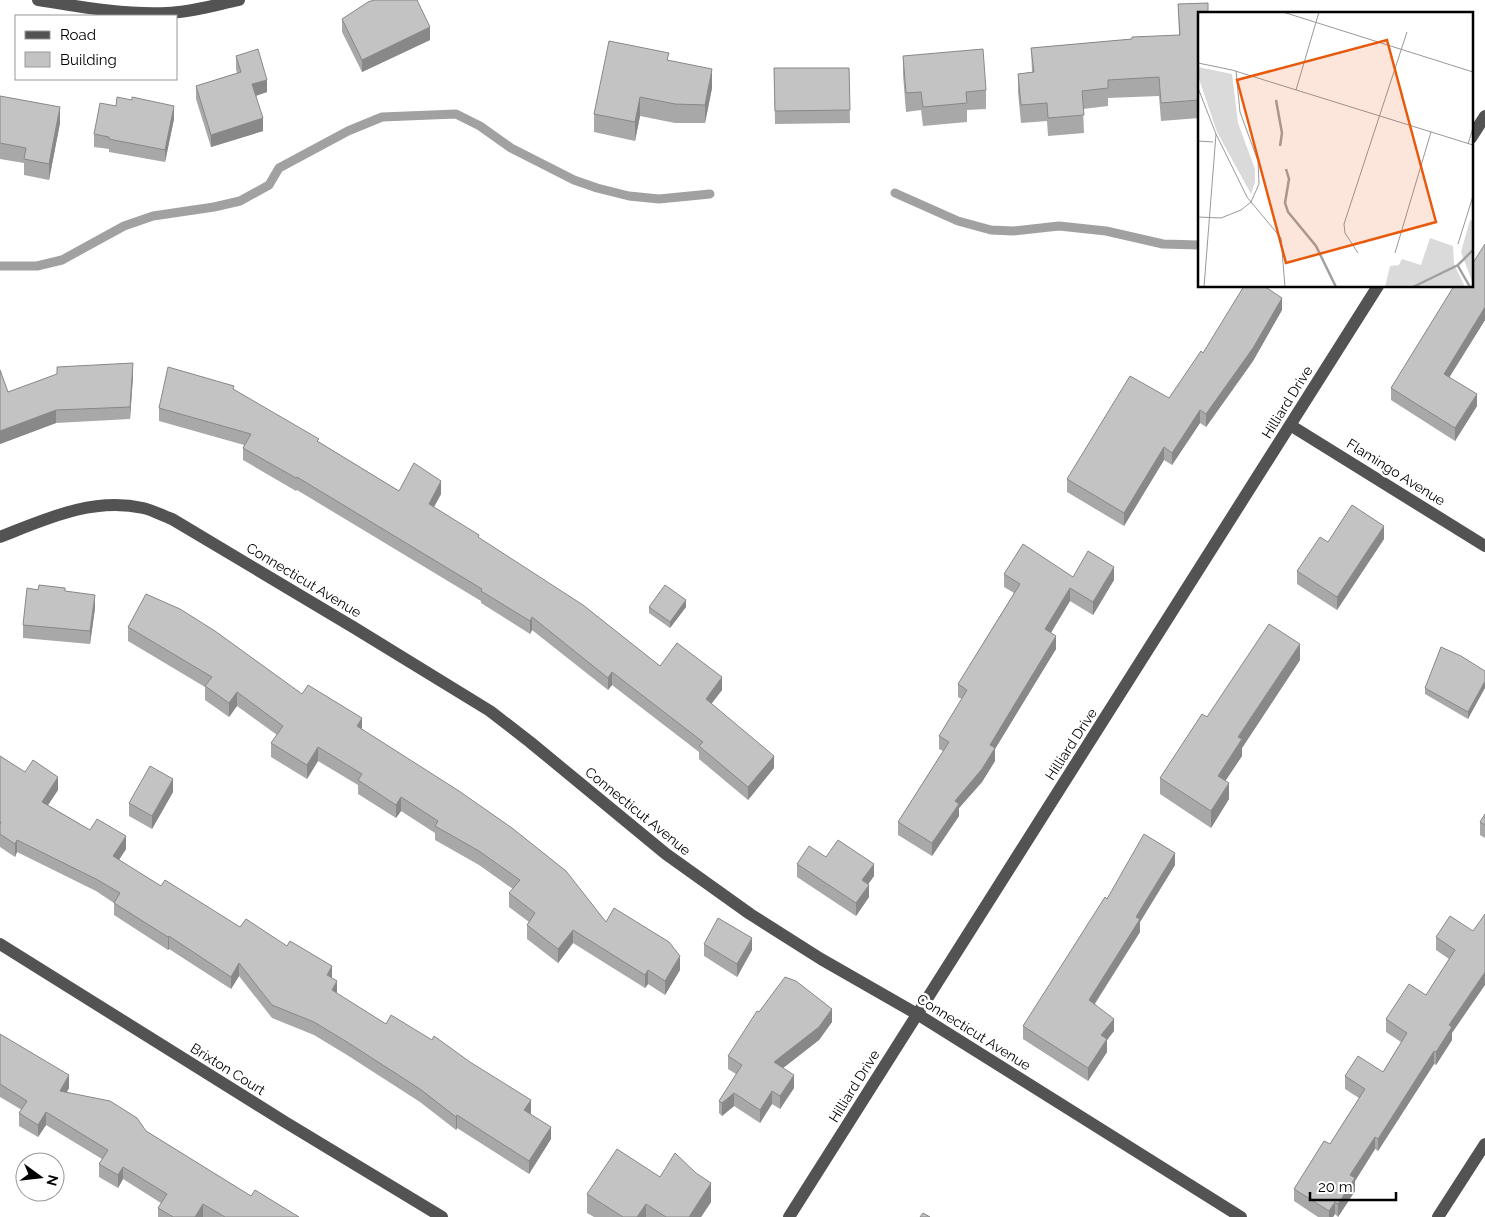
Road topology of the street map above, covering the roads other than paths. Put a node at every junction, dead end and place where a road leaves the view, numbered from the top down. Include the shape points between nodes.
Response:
1 (38, 0) edge
2 (239, 0) edge
3 (1485, 116) edge
4 (1472, 136) edge
5 (1377, 288) edge
6 (1290, 425) junction
7 (0, 537) edge
8 (1485, 546) edge
9 (0, 944) edge
10 (917, 1014) junction
11 (1485, 1144) edge
12 (442, 1217) edge
13 (789, 1217) edge
14 (1241, 1217) edge
15 (1438, 1217) edge

1 - 2 street via 112,12 167,13
3 - 4 street
5 - 6 street, Hilliard Drive
6 - 8 street, Flamingo Avenue
6 - 10 street, Hilliard Drive
7 - 10 street, Connecticut Avenue via 57,515 104,504 145,508 172,520 490,711 666,854 750,914
9 - 12 street, Brixton Court
10 - 13 street, Hilliard Drive
10 - 14 street, Connecticut Avenue
11 - 15 street

